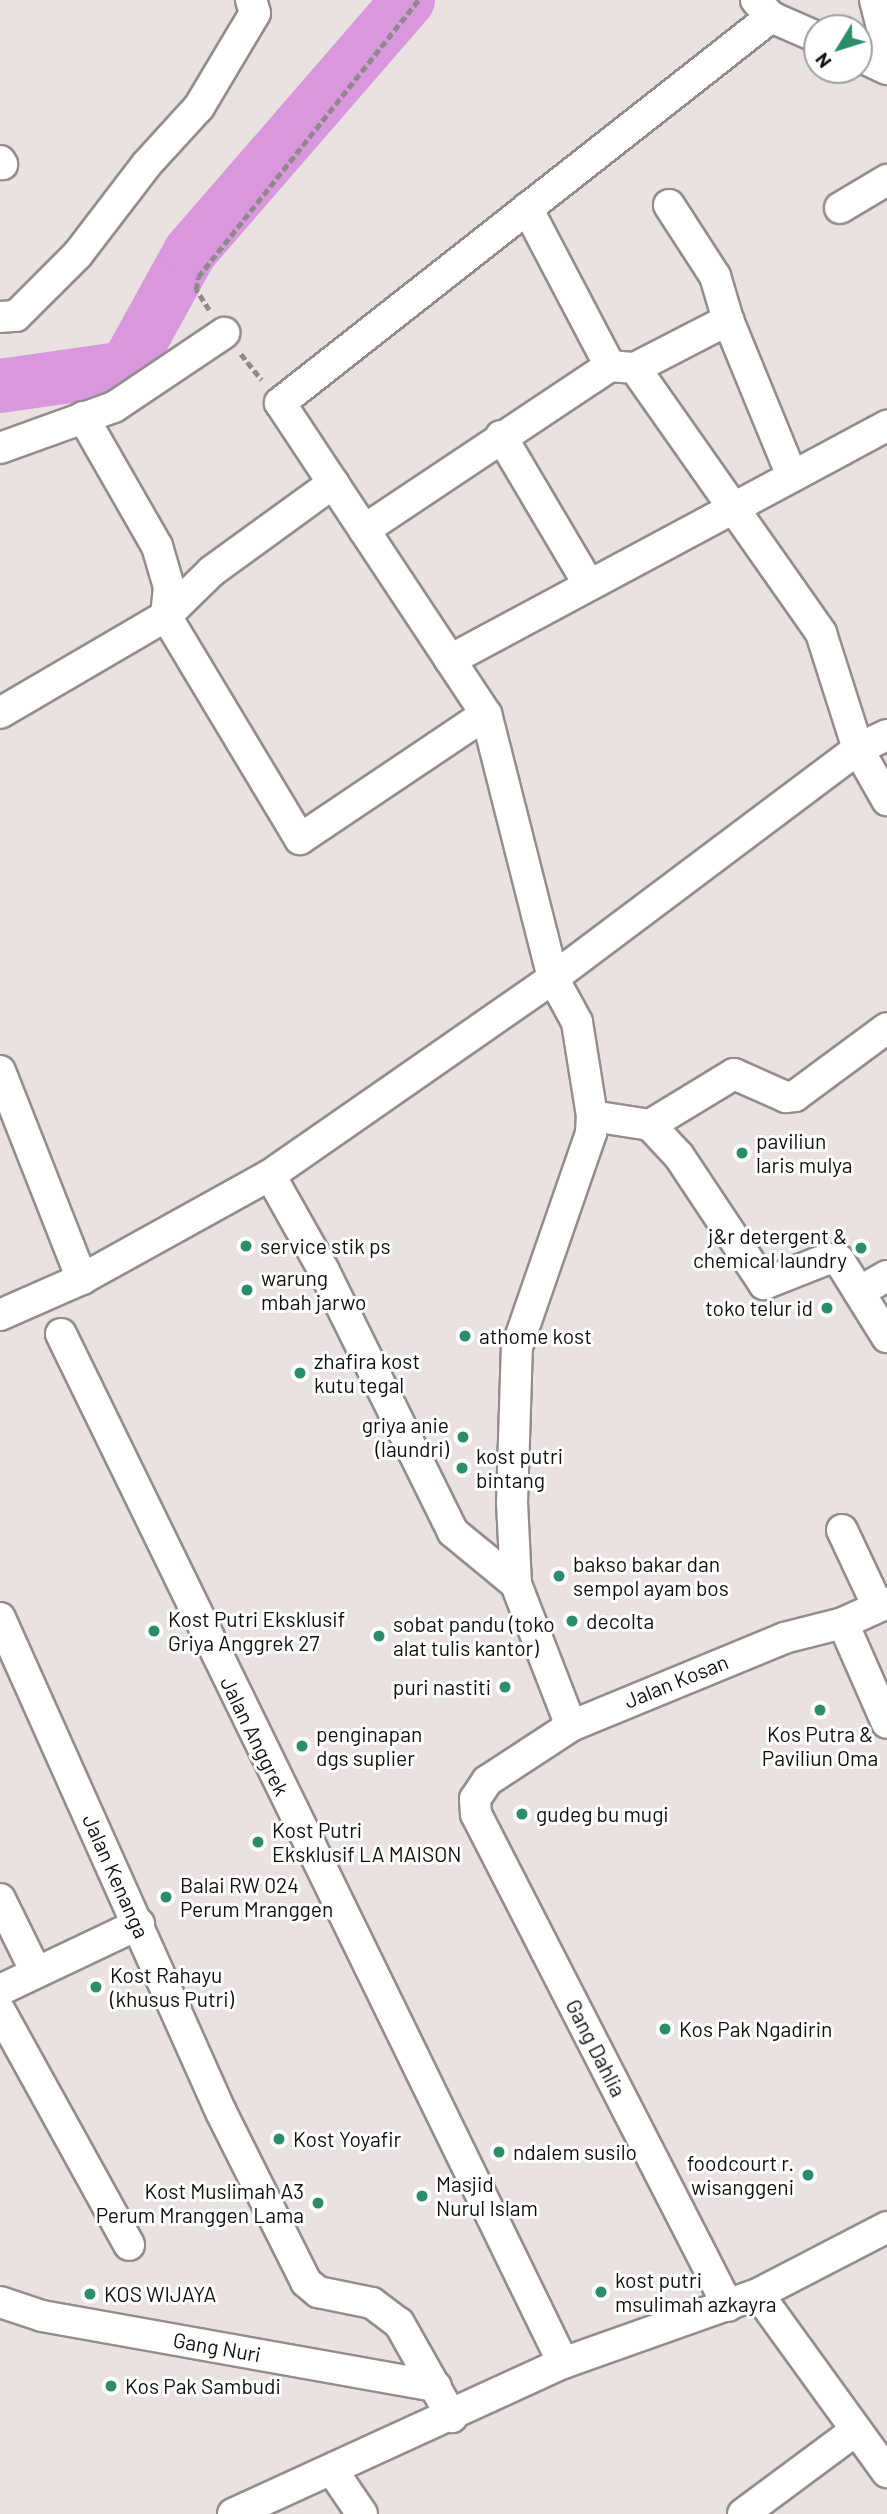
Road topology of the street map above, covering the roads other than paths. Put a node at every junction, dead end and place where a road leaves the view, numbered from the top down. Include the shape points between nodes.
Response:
1 (251, 0) edge
2 (876, 0) edge
3 (763, 8) edge
4 (803, 29) edge
5 (887, 47) edge
6 (887, 180) edge
7 (669, 205) dead end
8 (527, 208) junction
9 (840, 208) dead end
10 (0, 317) edge
11 (728, 320) junction
12 (224, 333) road end
13 (622, 367) junction
14 (83, 417) junction
15 (887, 426) edge
16 (500, 436) junction
17 (0, 448) edge
18 (792, 476) junction
19 (332, 483) junction
20 (735, 505) junction
21 (364, 530) junction
22 (589, 585) junction
23 (166, 616) junction
24 (450, 660) junction
25 (0, 713) edge
26 (486, 714) junction
27 (887, 735) edge
28 (858, 749) junction
29 (887, 800) edge
30 (553, 978) junction
31 (887, 1028) edge
32 (0, 1071) edge
33 (592, 1116) junction
34 (650, 1125) junction
35 (271, 1175) junction
36 (887, 1276) edge
37 (82, 1279) junction
38 (859, 1292) junction
39 (0, 1315) edge
40 (61, 1334) dead end
41 (887, 1337) edge
42 (842, 1530) dead end
43 (516, 1584) junction
44 (883, 1605) edge
45 (843, 1623) junction
46 (4, 1636) edge
47 (887, 1723) edge
48 (571, 1726) junction
49 (479, 1789) joint
50 (0, 1899) edge
51 (139, 1924) junction
52 (35, 1970) junction
53 (0, 1990) edge
54 (0, 2011) edge
55 (887, 2227) edge
56 (129, 2245) dead end
57 (758, 2294) junction
58 (0, 2302) edge
59 (728, 2306) junction
60 (563, 2363) junction
61 (436, 2386) junction
62 (452, 2417) junction
63 (856, 2430) junction
64 (332, 2470) junction
65 (887, 2472) edge
66 (233, 2514) edge
67 (362, 2514) edge
68 (743, 2514) edge

1 - 10 street via 255,13 199,107 146,164 78,254 16,316
2 - 5 street
3 - 4 street
3 - 8 street
6 - 9 street
7 - 11 street via 715,276
8 - 13 street
8 - 19 street via 280,403
11 - 13 street
11 - 18 street
12 - 14 street via 128,400
13 - 16 street
13 - 20 street
14 - 17 street
14 - 23 street via 157,546 169,587
15 - 18 street
16 - 21 street
16 - 22 street
18 - 20 street
19 - 21 street
19 - 23 street via 212,571
20 - 22 street
20 - 28 street via 821,633
21 - 24 street
22 - 24 street
23 - 25 street
23 - 26 street via 297,838
24 - 26 street
26 - 30 street
27 - 28 street
28 - 29 street
28 - 30 street
30 - 33 street via 577,1022
30 - 35 street
31 - 34 street via 795,1096 786,1097 734,1074
32 - 37 street
33 - 34 street
33 - 43 street via 563,1224 517,1347 512,1503
34 - 38 street via 679,1156 764,1284 827,1259 845,1266
35 - 37 street
35 - 43 street via 324,1271 447,1522 473,1552
36 - 38 street
37 - 39 street
38 - 41 street
40 - 60 street, Jalan Anggrek
42 - 44 street
43 - 48 street
44 - 45 street, Jalan Kosan
45 - 47 street
45 - 48 street, Jalan Kosan via 784,1638
46 - 51 street, Jalan Kenanga
48 - 49 street, Jalan Kosan
49 - 59 street, Gang Dahlia via 476,1814
50 - 52 street
51 - 52 street
51 - 61 street, Jalan Kenanga via 221,2112 306,2281 318,2292 372,2303 400,2323
52 - 53 street
54 - 56 street
55 - 57 street
57 - 59 street
57 - 63 street
58 - 61 street, Gang Nuri via 42,2316
59 - 60 street
60 - 62 street
61 - 62 street, Jalan Kenanga
62 - 64 street
63 - 65 street
63 - 68 street
64 - 66 street
64 - 67 street

